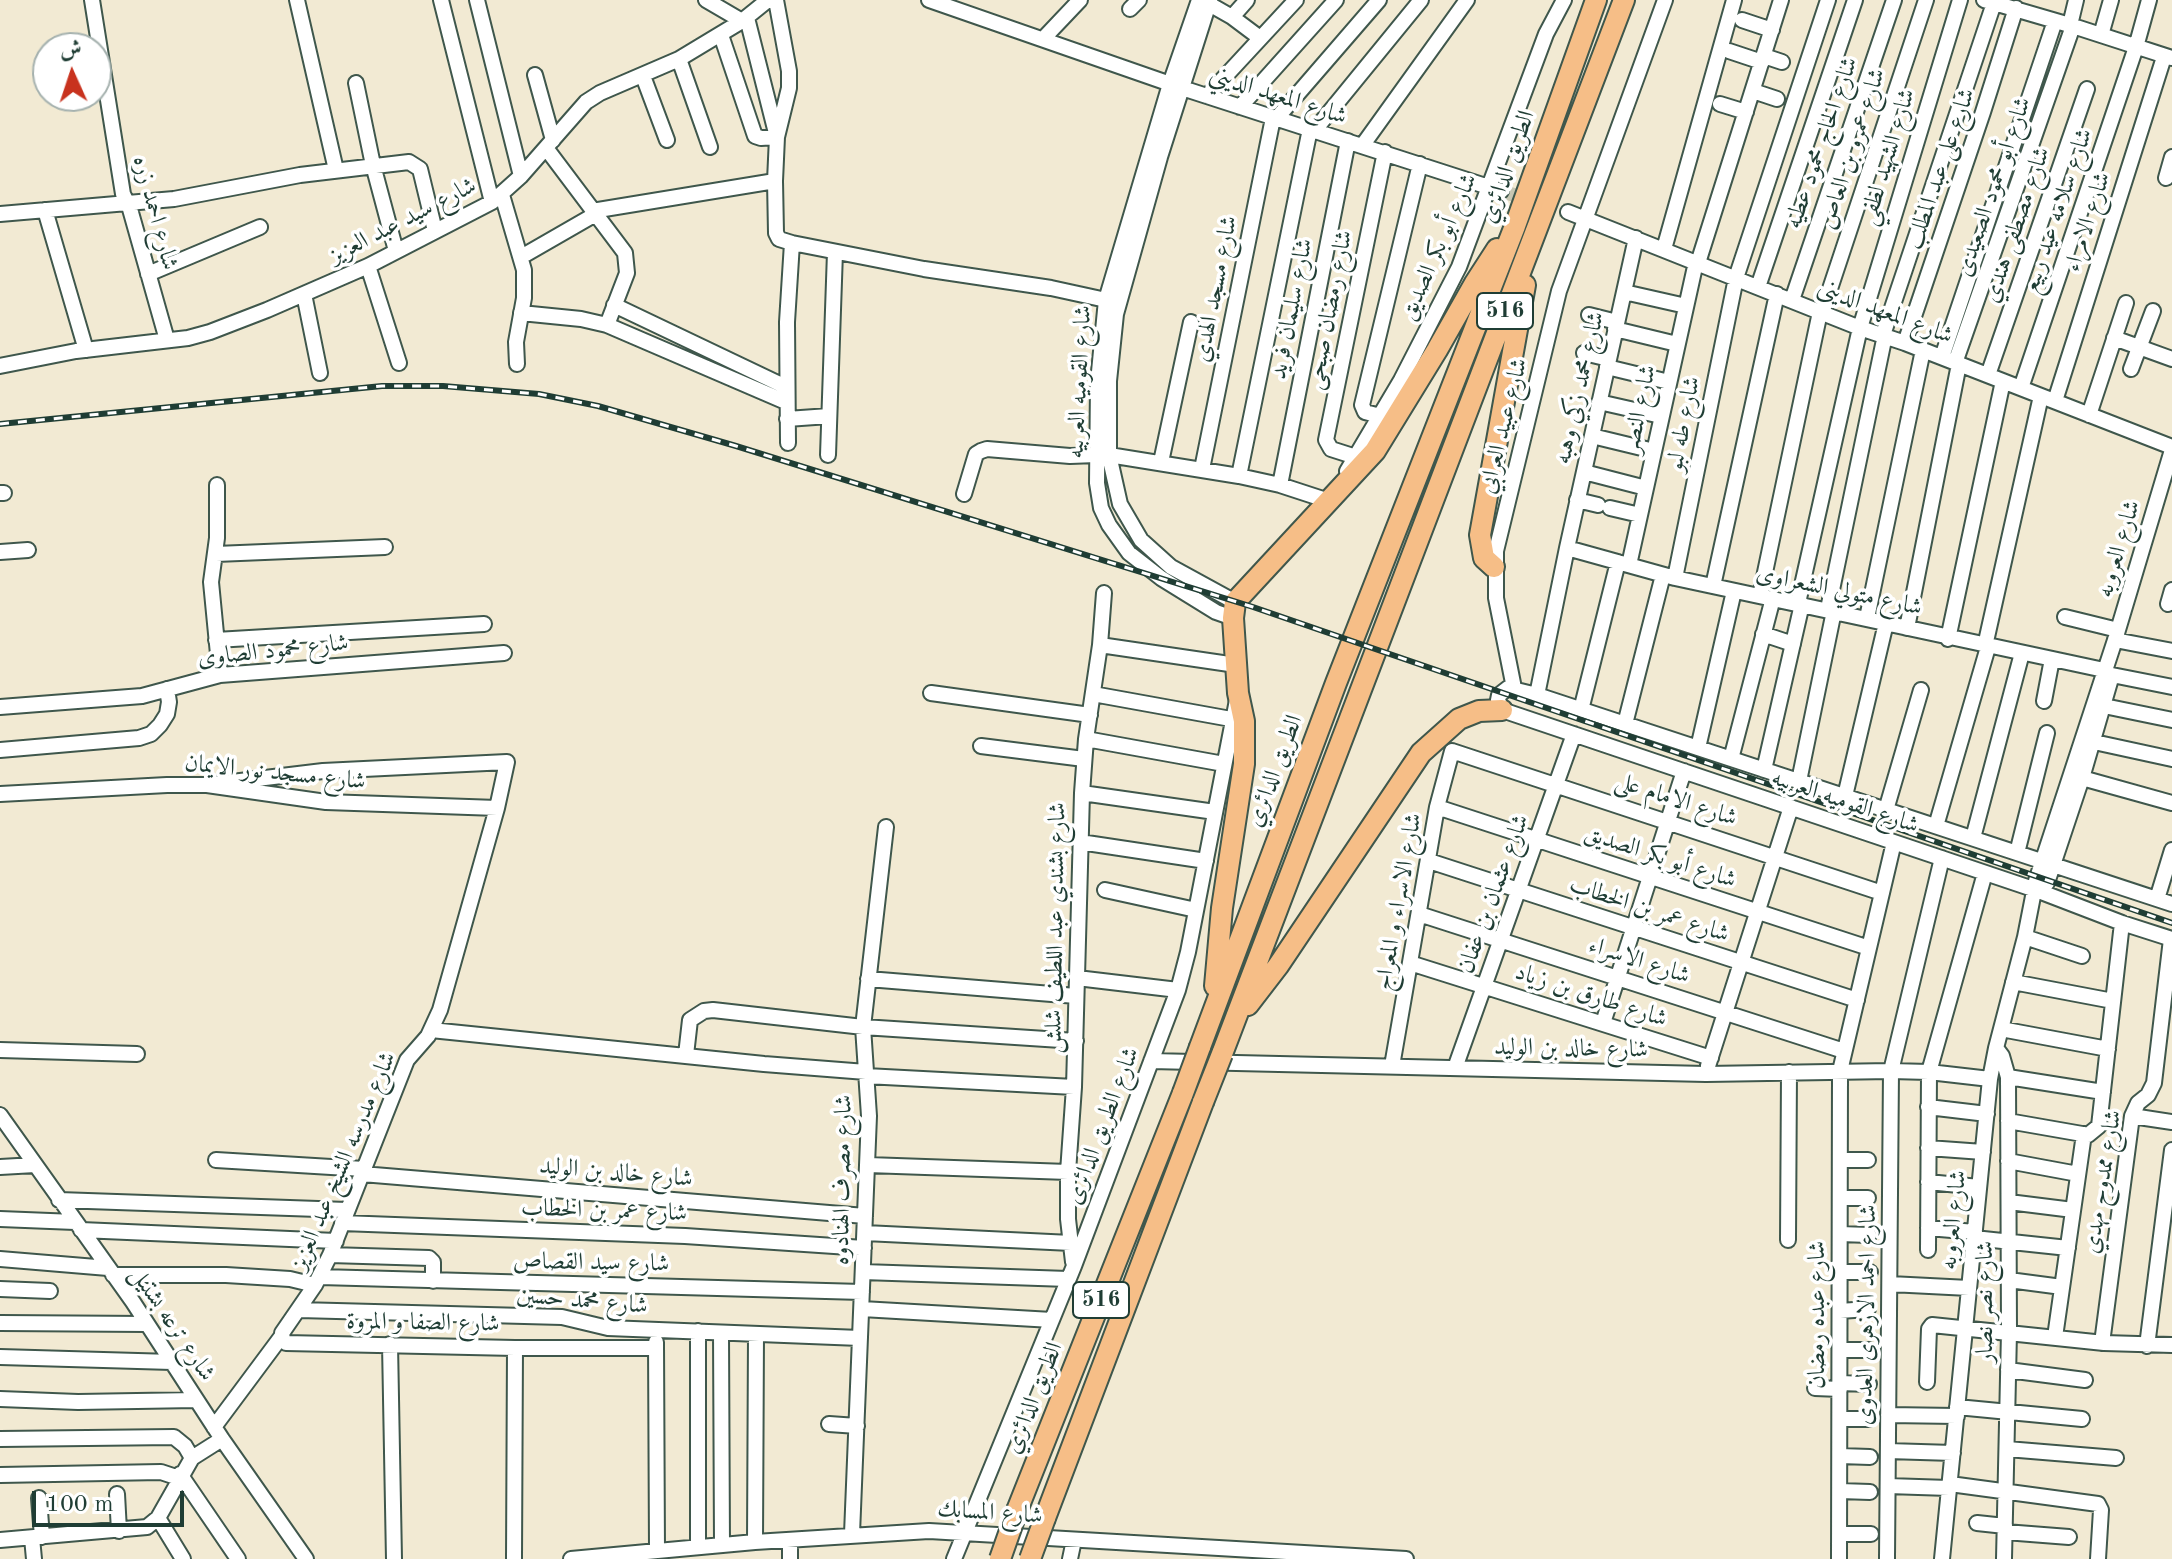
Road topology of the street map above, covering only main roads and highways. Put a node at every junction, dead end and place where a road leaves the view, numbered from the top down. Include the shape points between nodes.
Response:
1 (1596, 0) edge
2 (1624, 0) edge
3 (1539, 220) junction
4 (1515, 226) junction
5 (1494, 567) road end
6 (1502, 710) road end
7 (1213, 1010) junction
8 (1238, 1017) junction
9 (1000, 1559) edge
10 (1030, 1559) edge

1 - 4 highway, الطريق الدائري / 516
2 - 3 highway, الطريق الدائري / 516
3 - 5 highway via 1480,535 1484,558
3 - 8 highway, الطريق الدائري / 516
4 - 7 highway, الطريق الدائري / 516
4 - 7 highway via 1375,451 1234,610 1244,764
6 - 8 highway via 1459,719 1421,753
7 - 9 highway, الطريق الدائري / 516, bridge
8 - 10 highway, الطريق الدائري / 516, bridge

